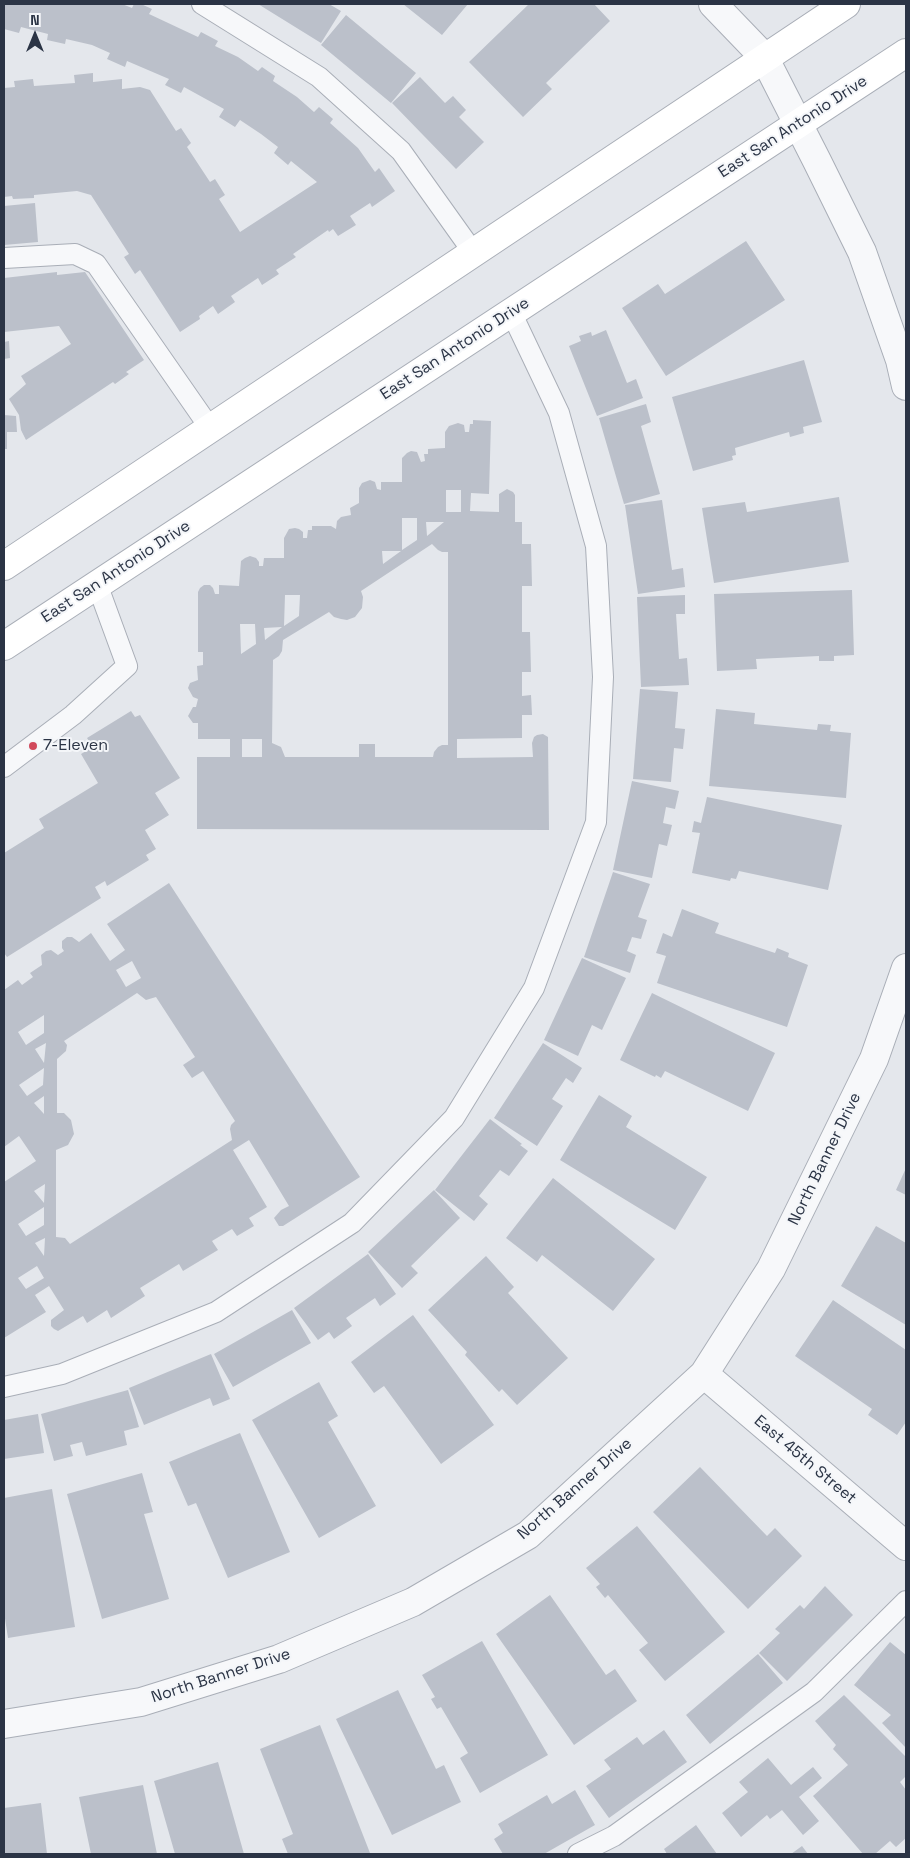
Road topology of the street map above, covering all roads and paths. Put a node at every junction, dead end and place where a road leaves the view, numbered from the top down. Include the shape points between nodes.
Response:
1 (202, 4) edge
2 (713, 4) edge
3 (846, 4) edge
4 (906, 53) edge
5 (764, 57) junction
6 (798, 124) junction
7 (472, 252) junction
8 (4, 258) edge
9 (511, 312) junction
10 (906, 386) edge
11 (210, 428) junction
12 (4, 566) edge
13 (97, 584) junction
14 (4, 646) edge
15 (4, 767) edge
16 (906, 968) edge
17 (704, 1374) junction
18 (4, 1387) edge
19 (906, 1546) edge
20 (906, 1601) edge
21 (4, 1724) edge
22 (578, 1854) edge

1 - 7 lane via 320,77 381,133 401,152
2 - 5 street
3 - 5 main road
4 - 6 main road, East San Antonio Drive
5 - 6 street
5 - 7 main road
6 - 9 main road, East San Antonio Drive
6 - 10 street via 862,252
7 - 11 main road
8 - 11 lane via 74,254 96,264
9 - 13 main road, East San Antonio Drive
9 - 18 lane via 559,413 596,546 603,676 596,822 534,988 454,1118 352,1223 216,1312 62,1374
11 - 12 main road
13 - 14 main road, East San Antonio Drive
13 - 15 lane via 127,666 73,714
16 - 17 street, North Banner Drive via 874,1059 771,1269
17 - 19 street, East 45th Street
17 - 21 street, North Banner Drive via 528,1535 413,1602 279,1659 141,1702
20 - 22 lane via 814,1692 614,1836

